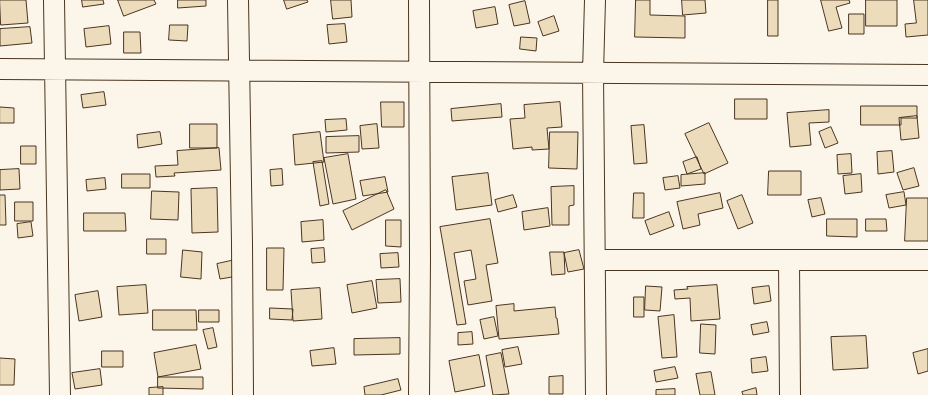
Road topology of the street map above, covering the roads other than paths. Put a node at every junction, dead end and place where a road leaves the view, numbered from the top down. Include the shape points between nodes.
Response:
1 (54, 0) edge
2 (238, 0) edge
3 (419, 0) edge
4 (595, 0) edge
5 (0, 69) edge
6 (55, 70) junction
7 (240, 70) junction
8 (420, 72) junction
9 (593, 73) junction
10 (928, 76) edge
11 (595, 260) junction
12 (789, 260) junction
13 (928, 260) edge
14 (60, 395) edge
15 (243, 395) edge
16 (419, 395) edge
17 (596, 395) edge
18 (790, 395) edge

1 - 6 street
2 - 7 street
3 - 8 street
4 - 9 street
5 - 6 street
6 - 7 street
6 - 14 street
7 - 8 street
7 - 15 street
8 - 9 street
8 - 16 street
9 - 10 street
9 - 11 street
11 - 12 street
11 - 17 street
12 - 13 street
12 - 18 street

